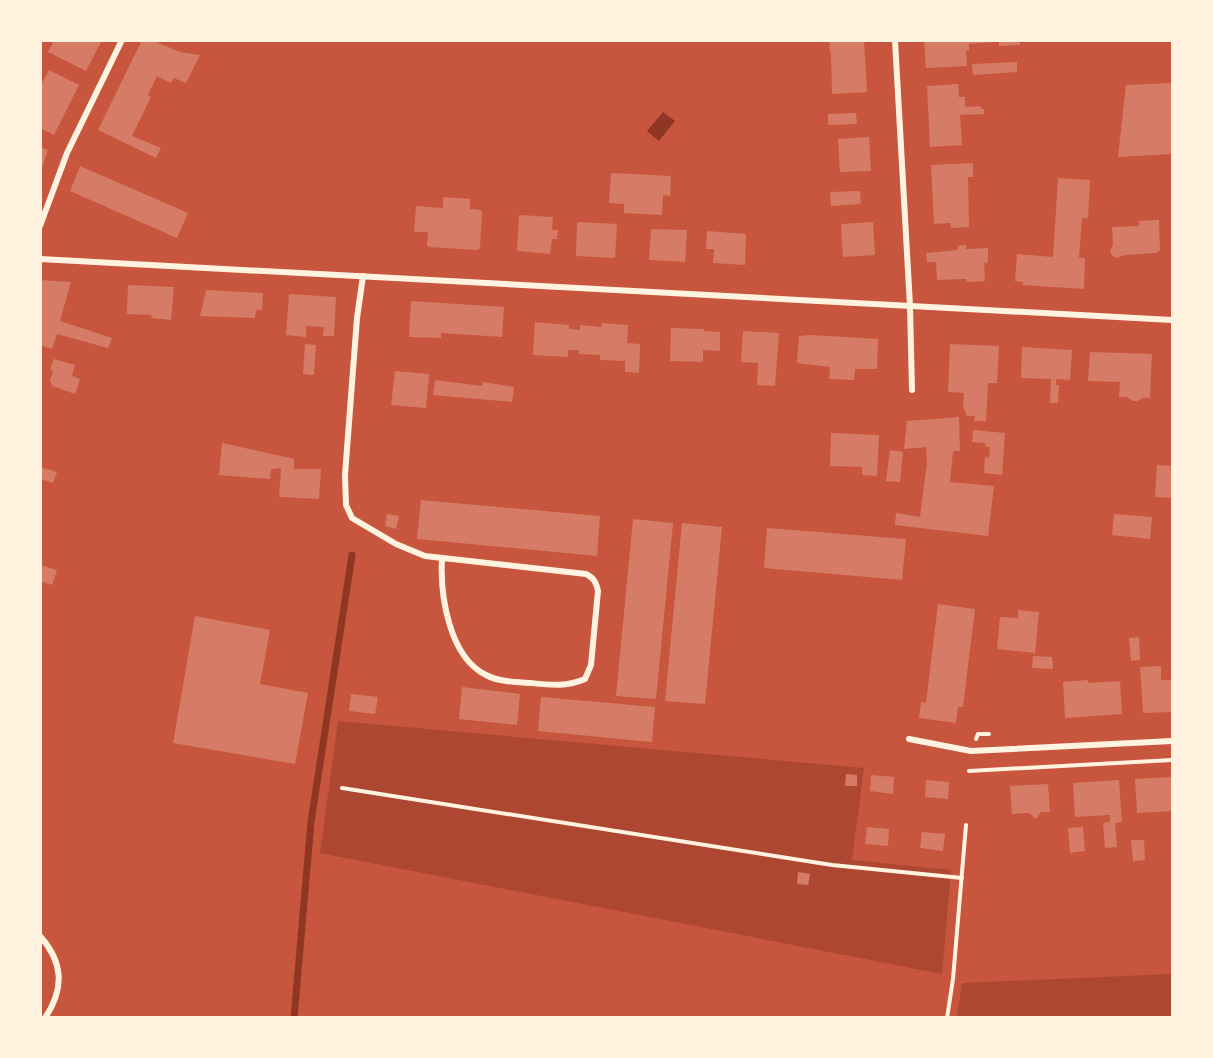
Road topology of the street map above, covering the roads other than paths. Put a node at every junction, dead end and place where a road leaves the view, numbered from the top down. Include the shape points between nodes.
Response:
1 (122, 40) edge
2 (895, 40) edge
3 (40, 226) edge
4 (40, 259) edge
5 (363, 276) junction
6 (910, 306) junction
7 (1173, 320) edge
8 (912, 390) dead end
9 (442, 559) junction
10 (909, 738) dead end
11 (1173, 741) edge
12 (40, 936) edge
13 (45, 1017) edge

1 - 3 street via 67,153
2 - 6 street
4 - 5 street
5 - 6 street
5 - 9 street via 354,344 346,505 359,524 396,544
6 - 7 street
6 - 8 street
9 - 9 street via 592,577 598,591 591,665 585,679 571,684 541,684 498,679 477,669 460,648 452,628 442,588
10 - 11 street via 971,751
12 - 13 street via 54,953 58,972 54,1004

